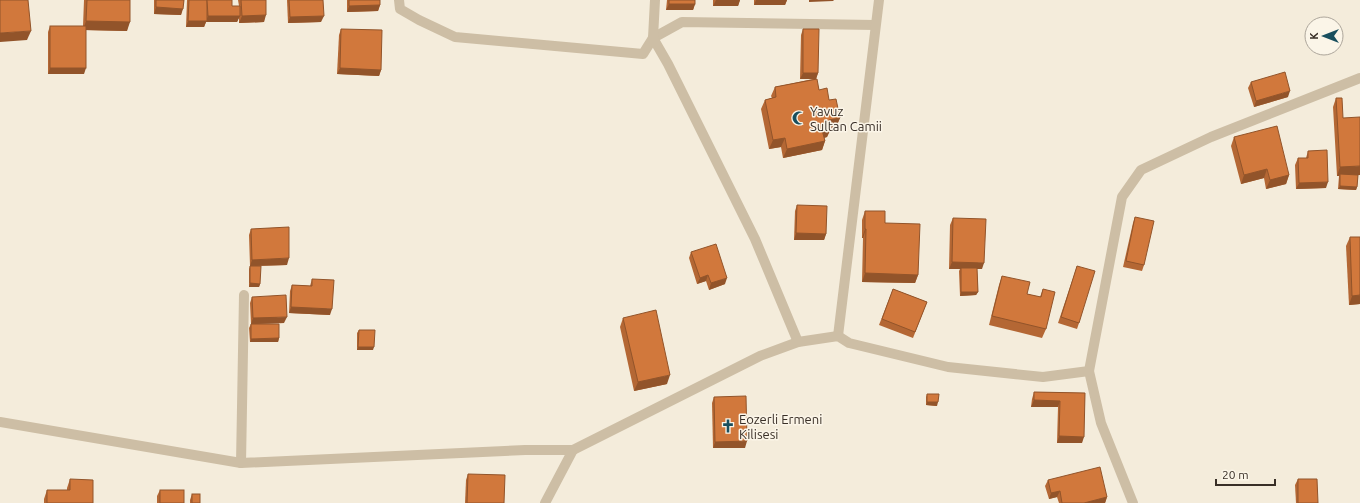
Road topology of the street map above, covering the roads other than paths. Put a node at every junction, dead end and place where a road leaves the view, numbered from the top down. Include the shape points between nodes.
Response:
1 (399, 0) edge
2 (655, 0) edge
3 (879, 0) edge
4 (875, 25) junction
5 (653, 38) junction
6 (1360, 78) edge
7 (244, 295) dead end
8 (838, 336) junction
9 (798, 342) junction
10 (1089, 371) junction
11 (0, 422) edge
12 (573, 450) junction
13 (241, 463) junction
14 (545, 503) edge
15 (1133, 503) edge

1 - 5 street via 400,9 455,37 643,54
2 - 5 street
3 - 4 street
4 - 5 street via 682,22
4 - 8 street
5 - 9 street via 756,239
6 - 10 street via 1211,137 1141,170 1122,197
7 - 13 street
8 - 9 street
8 - 10 street via 849,343 948,367 1044,377
9 - 12 street via 760,356
10 - 15 street via 1101,423
11 - 13 street
12 - 13 street
12 - 14 street

